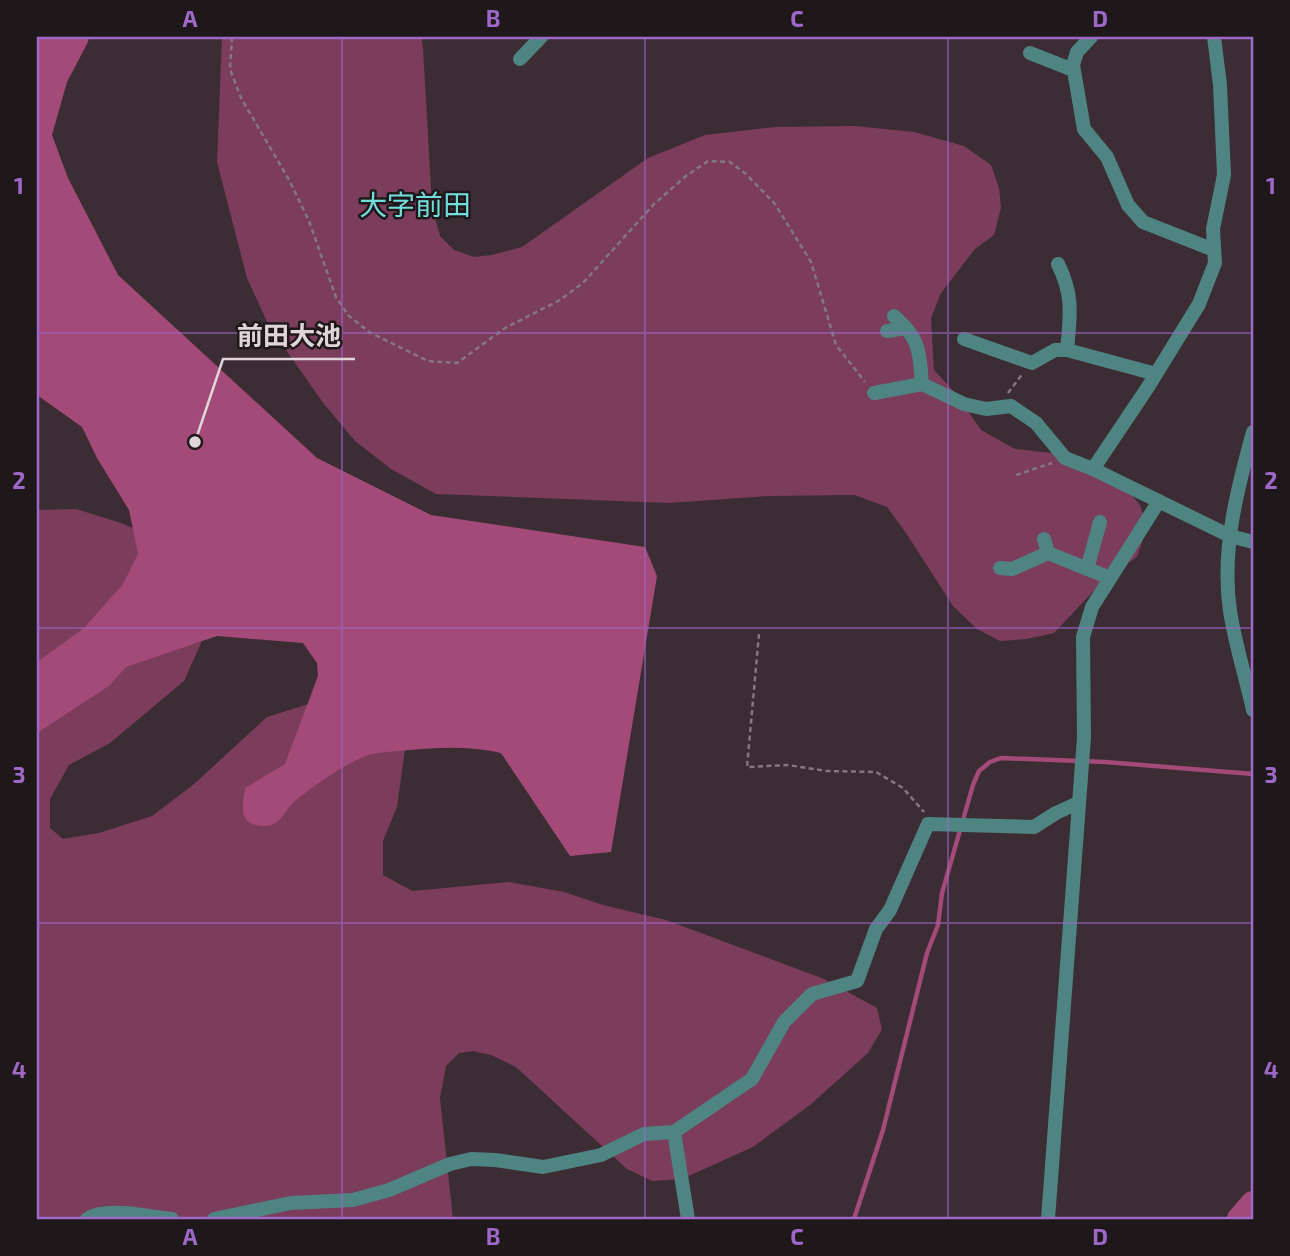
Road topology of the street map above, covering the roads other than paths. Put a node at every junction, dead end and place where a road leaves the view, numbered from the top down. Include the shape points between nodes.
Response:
1 (541, 37) edge
2 (1091, 37) edge
3 (1214, 37) edge
4 (1030, 53) dead end
5 (520, 59) dead end
6 (1073, 70) junction
7 (1214, 250) junction
8 (1058, 264) dead end
9 (894, 316) dead end
10 (906, 328) junction
11 (887, 331) dead end
12 (964, 340) dead end
13 (1067, 350) junction
14 (1156, 374) junction
15 (922, 384) junction
16 (874, 393) road end
17 (1253, 432) edge
18 (1093, 469) junction
19 (1159, 501) junction
20 (1100, 522) dead end
21 (1242, 539) edge
22 (999, 568) dead end
23 (1087, 569) junction
24 (1110, 578) junction
25 (1253, 710) edge
26 (1078, 803) junction
27 (674, 1132) junction
28 (87, 1219) edge
29 (172, 1219) edge
30 (214, 1219) edge
31 (688, 1219) edge
32 (1048, 1219) edge

1 - 5 street
2 - 6 street via 1077,52
3 - 7 street via 1224,175 1213,229
4 - 6 street
6 - 7 street via 1084,129 1107,157 1128,205 1143,222
7 - 14 street via 1215,263 1199,304
8 - 13 street via 1068,284
9 - 10 street
10 - 11 street
10 - 15 street via 919,353
12 - 13 street via 1032,363 1055,350
13 - 14 street
14 - 18 street
15 - 16 street
15 - 18 street via 964,404 986,409 1011,406 1036,423 1065,458
17 - 21 street via 1239,484
18 - 19 street
19 - 21 street
19 - 24 street
20 - 23 street
21 - 25 street via 1227,572 1230,612
22 - 23 street via 1012,569 1046,546
23 - 24 street
24 - 26 street via 1092,607 1083,637 1084,737
26 - 27 street via 1034,827 928,824 890,910 876,929 857,981 812,994 784,1022 752,1079
26 - 32 street
27 - 30 street via 644,1134 601,1155 543,1167 471,1159 353,1200 291,1203
27 - 31 street
28 - 29 street via 111,1212

